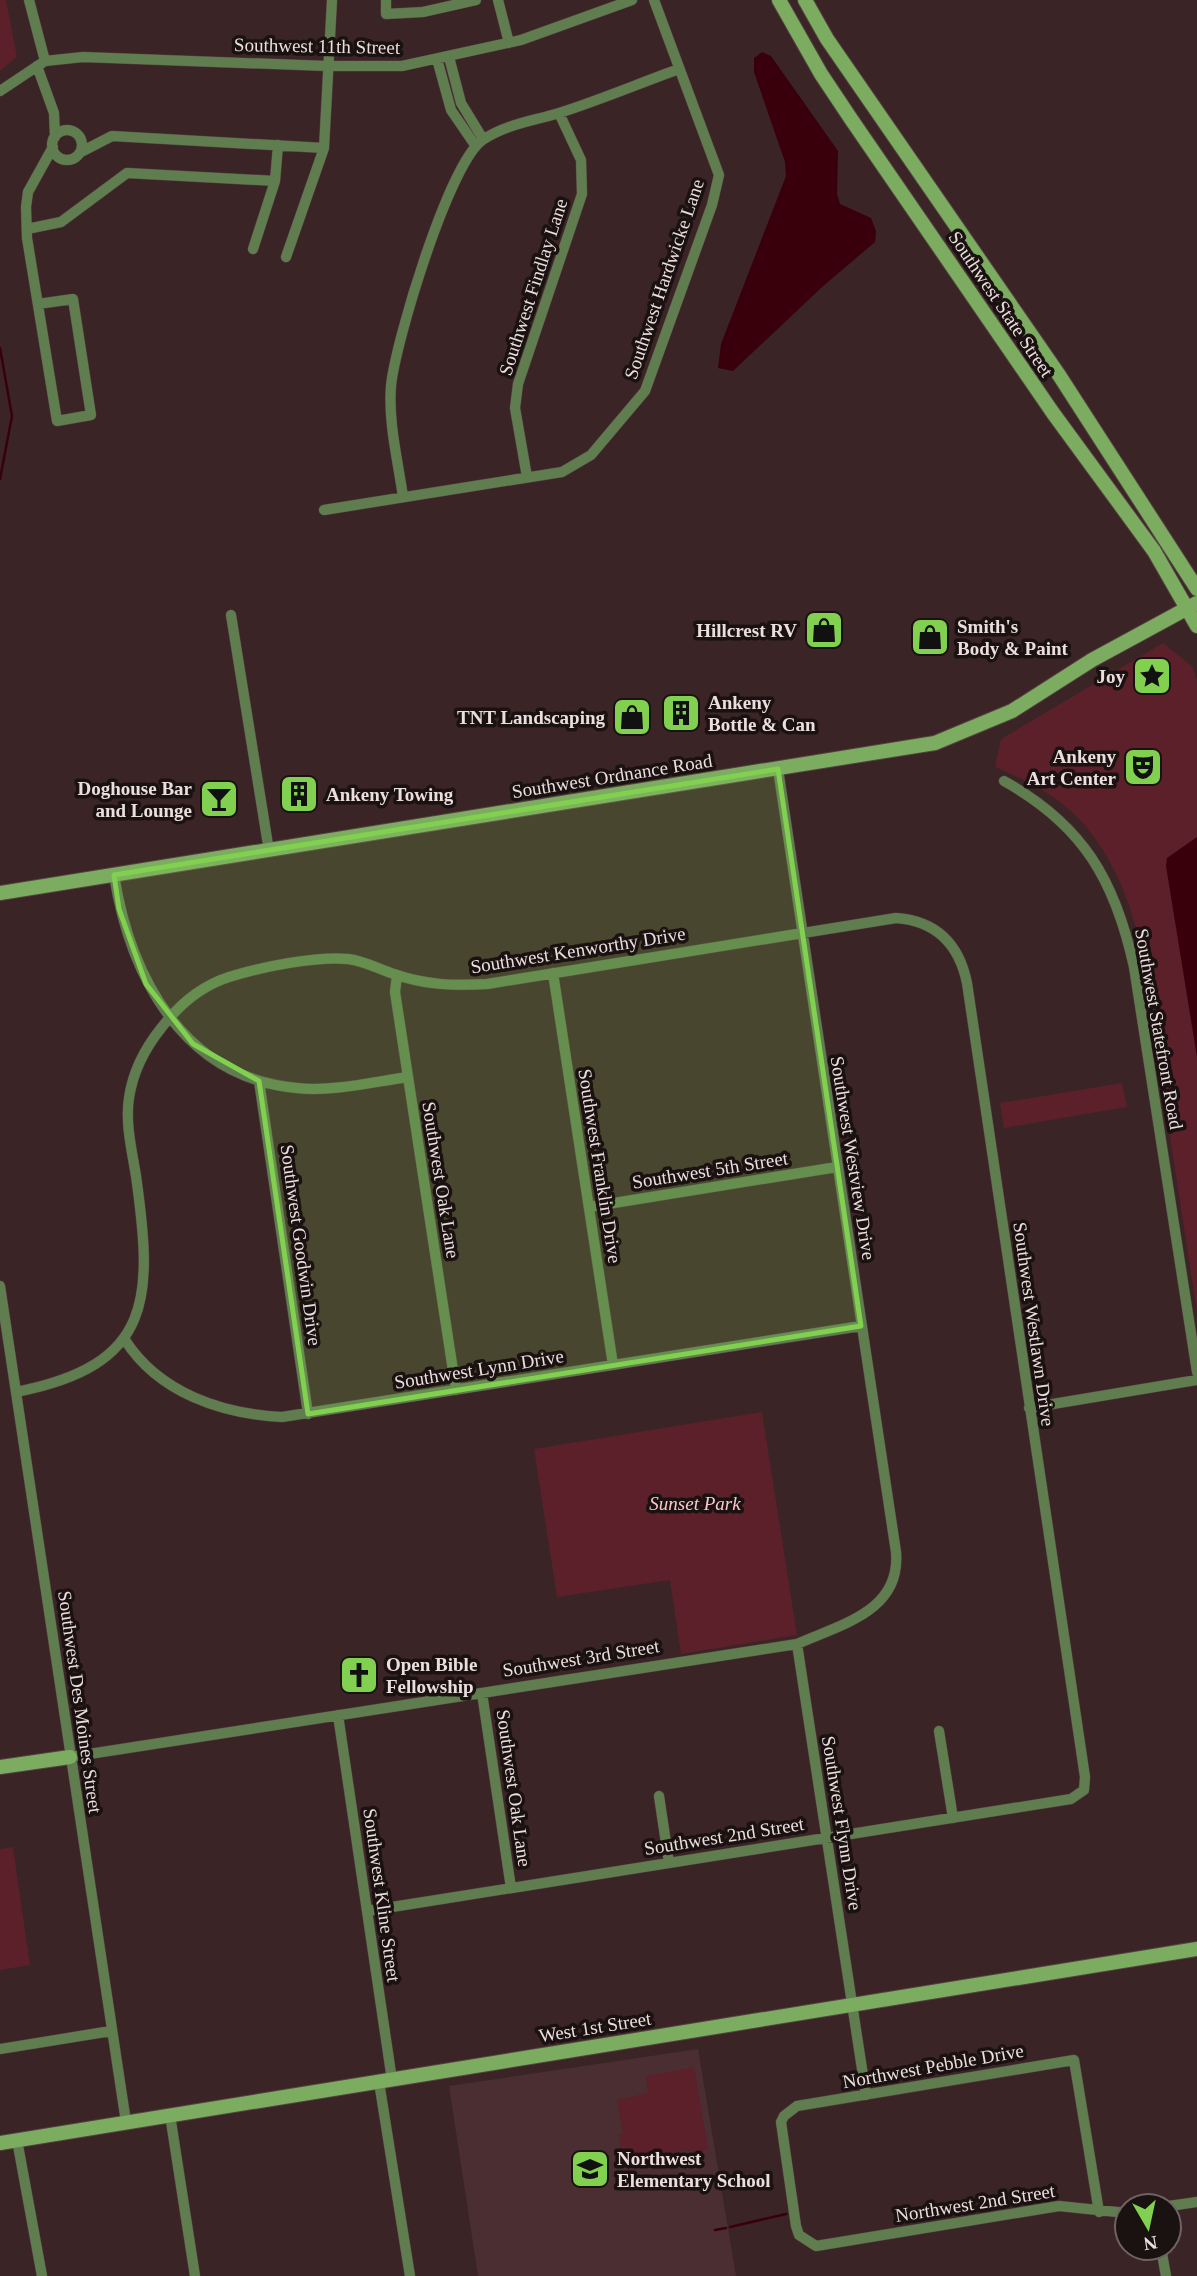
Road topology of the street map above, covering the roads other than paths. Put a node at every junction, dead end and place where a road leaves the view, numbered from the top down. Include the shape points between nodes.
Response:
1 (29, 0) edge
2 (332, 0) edge
3 (386, 0) edge
4 (476, 0) edge
5 (498, 0) edge
6 (632, 0) edge
7 (654, 0) edge
8 (779, 0) edge
9 (805, 0) edge
10 (509, 43) junction
11 (449, 57) junction
12 (437, 59) junction
13 (41, 64) junction
14 (327, 66) junction
15 (679, 69) junction
16 (0, 91) edge
17 (54, 113) junction
18 (559, 113) junction
19 (75, 133) junction
20 (100, 141) junction
21 (54, 142) junction
22 (479, 142) junction
23 (278, 145) junction
24 (324, 148) junction
25 (80, 152) junction
26 (65, 160) junction
27 (41, 173) junction
28 (275, 181) junction
29 (27, 229) junction
30 (253, 249) dead end
31 (286, 257) dead end
32 (38, 304) junction
33 (527, 477) junction
34 (403, 497) junction
35 (324, 510) dead end
36 (1197, 589) edge
37 (1193, 606) edge
38 (231, 615) dead end
39 (1197, 626) edge
40 (778, 769) junction
41 (1004, 781) dead end
42 (269, 851) junction
43 (114, 875) junction
44 (0, 893) edge
45 (881, 920) joint
46 (802, 933) junction
47 (553, 973) junction
48 (397, 975) junction
49 (170, 1017) junction
50 (408, 1077) junction
51 (259, 1081) junction
52 (837, 1167) junction
53 (589, 1208) junction
54 (0, 1286) edge
55 (861, 1326) junction
56 (125, 1340) junction
57 (613, 1364) junction
58 (1197, 1372) edge
59 (1197, 1380) edge
60 (456, 1390) junction
61 (16, 1392) junction
62 (1029, 1408) junction
63 (308, 1414) junction
64 (872, 1610) joint
65 (797, 1644) junction
66 (482, 1693) junction
67 (338, 1715) junction
68 (939, 1731) dead end
69 (70, 1756) junction
70 (0, 1767) edge
71 (1084, 1790) joint
72 (659, 1796) dead end
73 (953, 1818) junction
74 (826, 1838) junction
75 (668, 1863) junction
76 (511, 1888) junction
77 (367, 1911) junction
78 (1197, 1949) edge
79 (852, 2006) junction
80 (111, 2031) junction
81 (0, 2049) edge
82 (386, 2081) junction
83 (866, 2095) junction
84 (170, 2115) junction
85 (126, 2122) junction
86 (17, 2140) junction
87 (0, 2143) edge
88 (1099, 2212) junction
89 (1113, 2212) edge
90 (828, 2244) joint
91 (42, 2276) edge
92 (195, 2276) edge
93 (410, 2276) edge

1 - 13 street
2 - 14 street
3 - 4 street via 386,15
5 - 10 street
6 - 10 street, Southwest 11th Street
7 - 15 street, Southwest Hardwicke Lane
8 - 37 main road, Southwest State Street via 821,74 1053,413
9 - 36 main road, Southwest State Street via 827,40 1067,386
10 - 11 street, Southwest 11th Street
11 - 12 street, Southwest 11th Street
11 - 22 street via 461,103
12 - 14 street, Southwest 11th Street via 401,66
12 - 22 street via 452,110
13 - 14 street, Southwest 11th Street via 83,57
13 - 16 street, Southwest 11th Street
13 - 17 street
14 - 24 street
15 - 18 street
15 - 33 street, Southwest Hardwicke Lane via 719,175 645,391 583,461 562,472
17 - 19 street
17 - 21 street
18 - 22 street via 508,126
18 - 33 street, Southwest Findlay Lane via 581,160 582,194 518,384 515,408
19 - 20 street
19 - 21 street via 63,131
19 - 25 street via 82,142
20 - 23 street via 112,136
20 - 25 street
21 - 26 street via 57,156
21 - 27 street
22 - 34 street via 462,163 401,331 391,387
23 - 24 street
23 - 28 street
24 - 31 street
25 - 26 street
26 - 27 street
27 - 29 street via 28,192
28 - 29 street via 127,173 61,222
28 - 30 street
29 - 32 street
32 - 32 street via 57,421 91,415 72,299
33 - 34 street, Southwest Hardwicke Lane
34 - 35 street, Southwest Hardwicke Lane
37 - 39 main road, Southwest State Street
37 - 40 main road, Southwest Ordnance Road via 1082,666 1012,711 961,735 907,749
38 - 42 street
40 - 42 main road, Southwest Ordnance Road
40 - 46 street, Southwest Westview Drive
41 - 58 street, Southwest Statefront Road via 1043,805 1083,844 1108,884 1123,924 1134,967
42 - 43 main road, Southwest Ordnance Road
43 - 44 main road, Southwest Ordnance Road
43 - 49 street via 119,909 137,963
45 - 46 street, Southwest Kenworthy Drive
45 - 62 street, Southwest Westlawn Drive via 910,919 937,930 963,964
46 - 47 street, Southwest Kenworthy Drive
46 - 52 street, Southwest Westview Drive
47 - 48 street, Southwest Kenworthy Drive via 458,986
47 - 53 street, Southwest Franklin Drive
48 - 49 street, Southwest Kenworthy Drive via 350,959 247,973 205,988
48 - 50 street, Southwest Oak Lane via 395,992
49 - 51 street via 208,1055
49 - 56 street, Southwest Kenworthy Drive via 147,1045 129,1098 146,1255 143,1289
50 - 51 street via 313,1089
50 - 60 street, Southwest Oak Lane
51 - 63 street, Southwest Goodwin Drive
52 - 53 street, Southwest 5th Street
52 - 55 street, Southwest Westview Drive
53 - 57 street, Southwest Franklin Drive
54 - 61 street, Southwest Des Moines Street
55 - 57 street, Southwest Lynn Drive
55 - 64 street, Southwest Westview Drive via 896,1552 895,1576 888,1593
56 - 61 street, Southwest Kenworthy Drive via 96,1365 71,1378
56 - 63 street, Southwest Lynn Drive via 133,1353 167,1382 215,1407 259,1416
57 - 60 street, Southwest Lynn Drive
59 - 62 street
60 - 63 street, Southwest Lynn Drive
61 - 69 street, Southwest Des Moines Street
62 - 71 street, Southwest Westlawn Drive
64 - 65 street, Southwest 3rd Street
65 - 66 street, Southwest 3rd Street
65 - 74 street, Southwest Flynn Drive
66 - 67 street, Southwest 3rd Street
66 - 76 street, Southwest Oak Lane
67 - 69 street, Southwest 3rd Street
67 - 77 street, Southwest Kline Street
68 - 73 street
69 - 70 main road, Southwest 3rd Street
69 - 80 street, Southwest Des Moines Street
71 - 73 street, Southwest 2nd Street via 1070,1799
72 - 75 street
73 - 74 street, Southwest 2nd Street
74 - 75 street, Southwest 2nd Street
74 - 79 street, Southwest Flynn Drive
75 - 76 street, Southwest 2nd Street
76 - 77 street, Southwest 2nd Street
77 - 82 street, Southwest Kline Street
78 - 79 main road, West 1st Street
79 - 82 main road, West 1st Street
79 - 83 street, Southwest Flynn Drive
80 - 81 street
80 - 85 street, Southwest Des Moines Street
82 - 84 main road, West 1st Street
82 - 93 street, Southwest Kline Street
83 - 88 street, Northwest Pebble Drive via 1074,2060
83 - 90 street, Northwest Pebble Drive via 797,2106 784,2116 781,2130 799,2235 816,2246
84 - 85 main road, West 1st Street
84 - 92 street
85 - 86 main road, West 1st Street
86 - 87 main road, West 1st Street
86 - 91 street
88 - 89 street, Northwest 2nd Street
88 - 90 street, Northwest 2nd Street via 1059,2206

